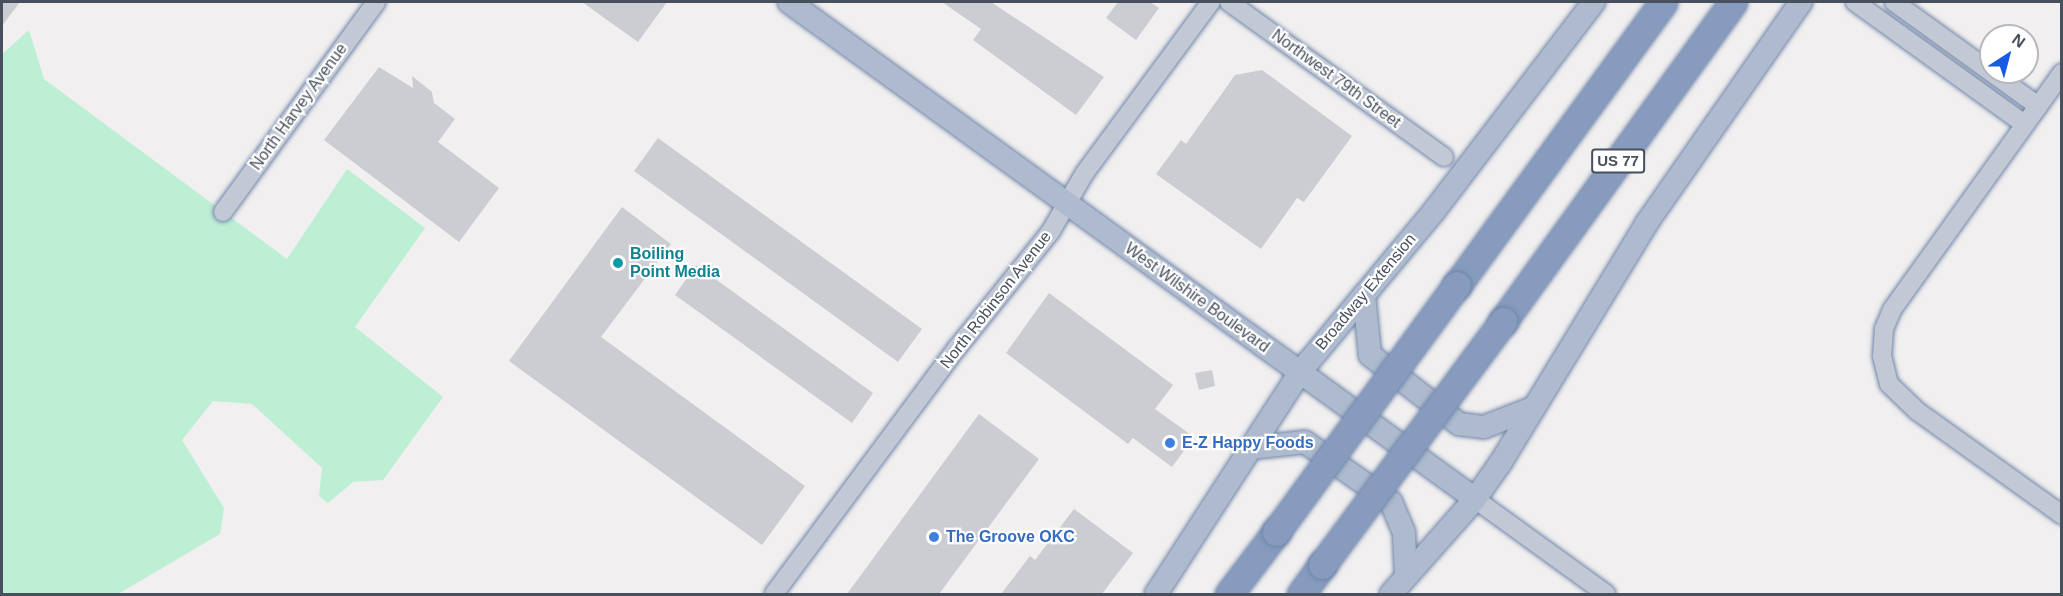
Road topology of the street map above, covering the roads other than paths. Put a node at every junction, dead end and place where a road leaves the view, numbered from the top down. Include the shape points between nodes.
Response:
1 (376, 2) edge
2 (789, 2) edge
3 (1211, 2) edge
4 (1228, 2) edge
5 (1594, 2) edge
6 (1663, 2) edge
7 (1733, 2) edge
8 (1802, 2) edge
9 (1855, 2) edge
10 (1894, 2) edge
11 (2061, 73) edge
12 (2038, 106) junction
13 (2024, 124) junction
14 (1444, 157) dead end
15 (1067, 203) junction
16 (223, 212) dead end
17 (1364, 295) junction
18 (1300, 372) junction
19 (1533, 408) junction
20 (1250, 448) junction
21 (1474, 499) junction
22 (2061, 515) edge
23 (1406, 576) junction
24 (774, 594) edge
25 (1156, 594) edge
26 (1229, 594) edge
27 (1301, 594) edge
28 (1390, 594) edge
29 (1606, 594) edge

1 - 16 street, North Harvey Avenue
2 - 15 main road, West Wilshire Boulevard
3 - 15 street, North Robinson Avenue
4 - 14 street, Northwest 79th Street
5 - 17 main road, Broadway Extension via 1523,98
6 - 26 highway, bridge
7 - 27 highway, US 77, bridge
8 - 19 main road via 1646,224
9 - 13 street
10 - 12 street
11 - 12 street
12 - 13 street
13 - 22 street via 1892,310 1884,329 1882,356 1889,384 1917,411
15 - 18 main road, West Wilshire Boulevard
15 - 24 street, North Robinson Avenue via 1051,231 957,348
17 - 18 main road, Broadway Extension
17 - 19 main road via 1370,355 1459,424 1484,427
18 - 20 main road, Broadway Extension
18 - 21 main road, West Wilshire Boulevard
19 - 21 main road
20 - 23 main road via 1305,442 1391,502 1404,533
20 - 25 main road, Broadway Extension
21 - 23 main road
21 - 29 street, West Wilshire Boulevard
23 - 28 main road

